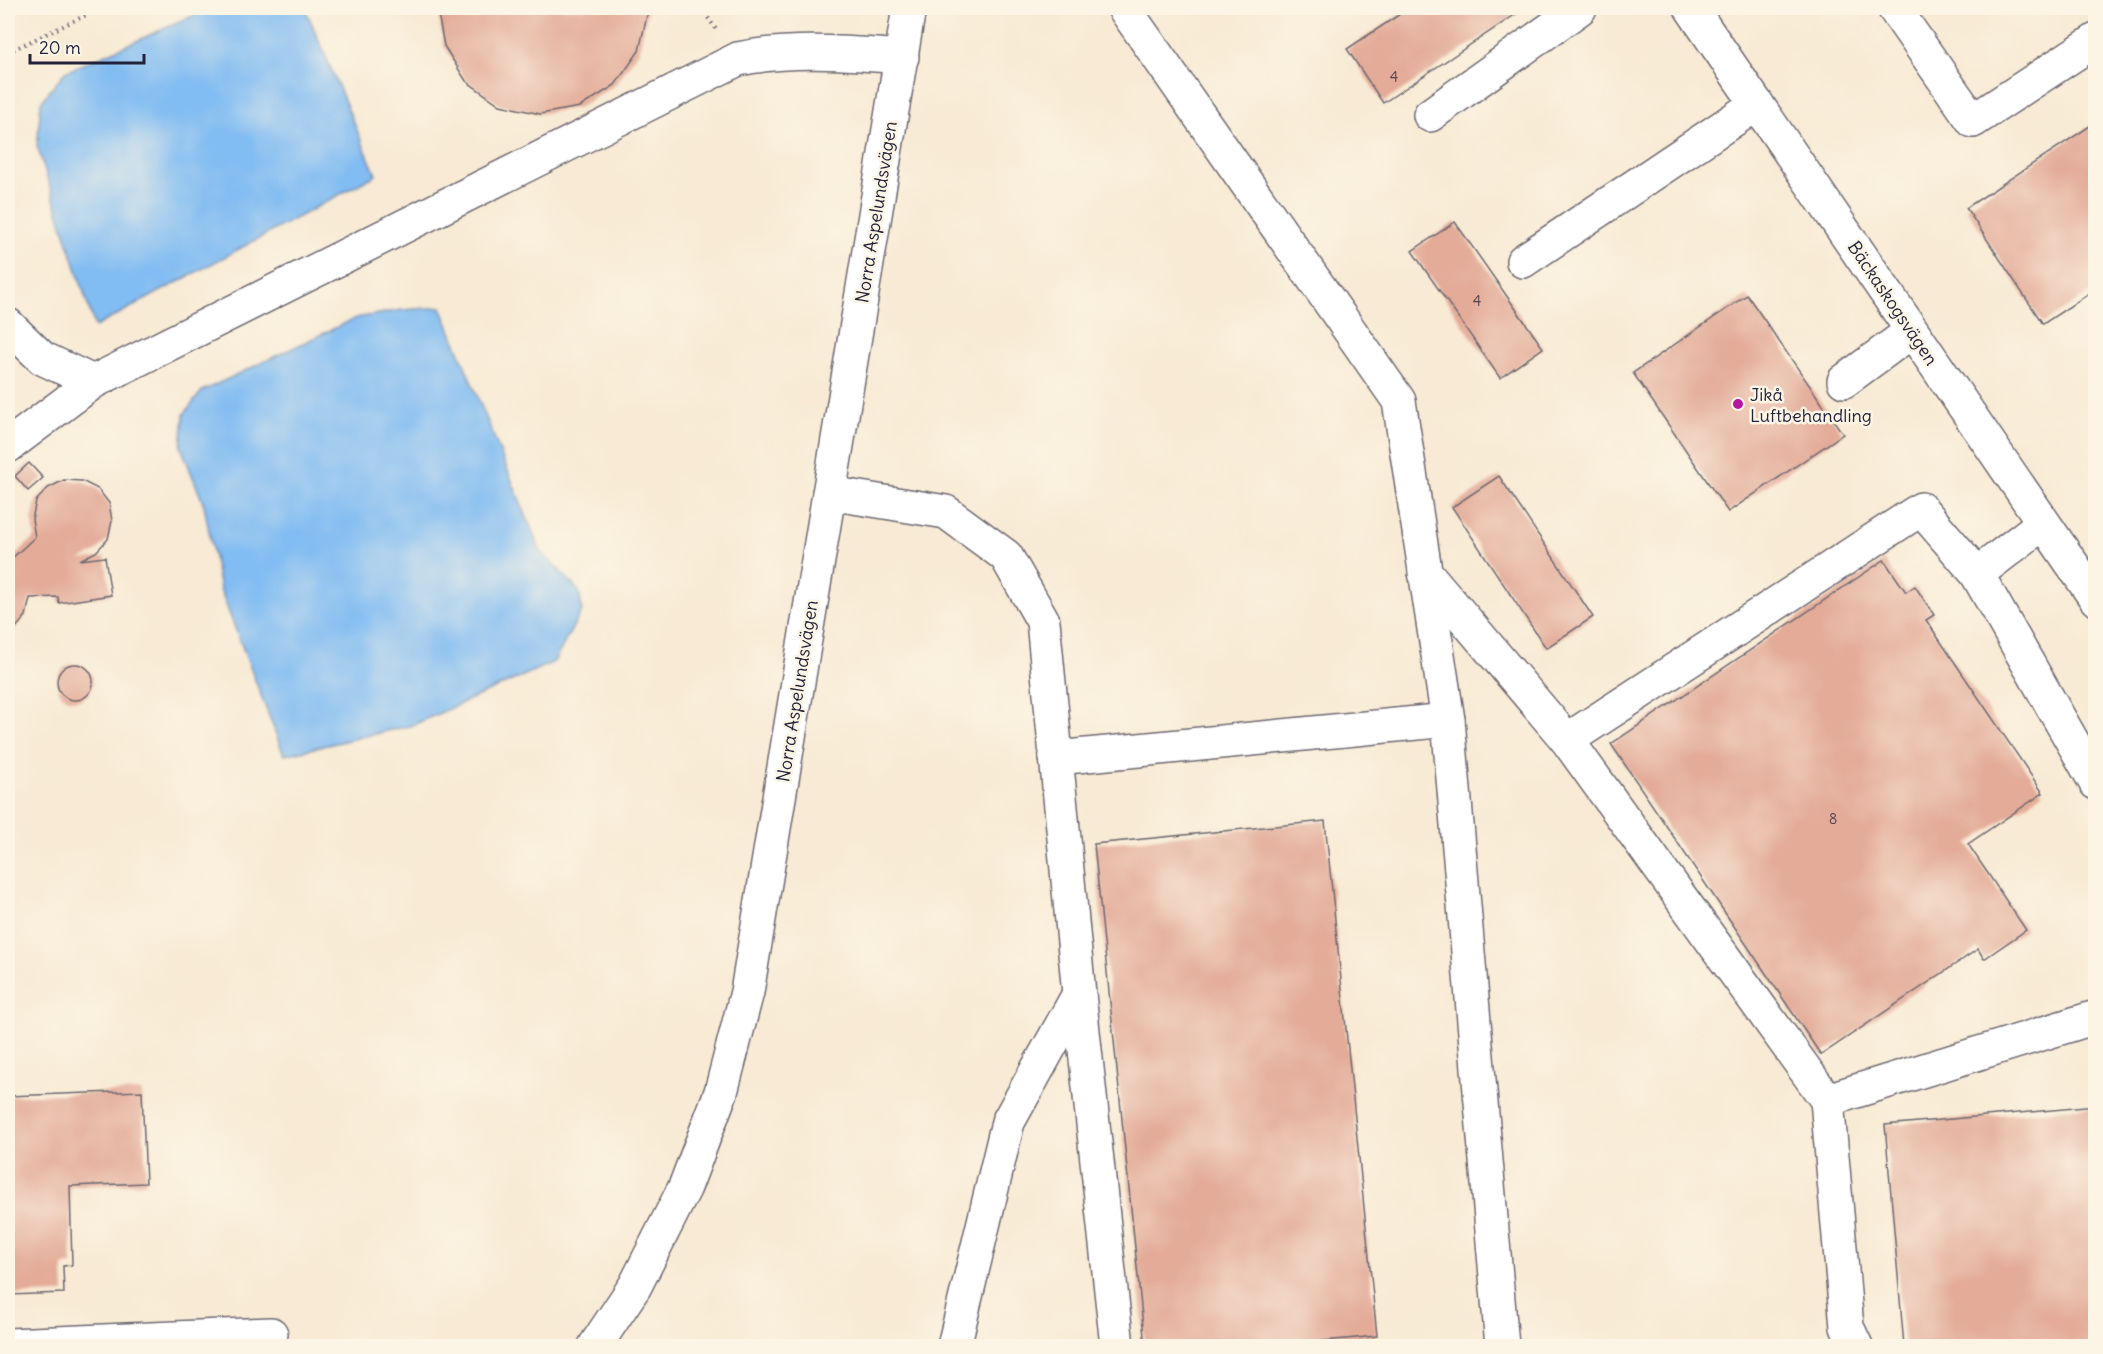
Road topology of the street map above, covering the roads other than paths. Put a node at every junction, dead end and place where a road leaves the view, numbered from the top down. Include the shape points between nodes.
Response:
1 (909, 8) edge
2 (1124, 8) edge
3 (1580, 8) edge
4 (1691, 8) edge
5 (1894, 8) edge
6 (2096, 40) edge
7 (902, 57) junction
8 (1757, 104) junction
9 (1430, 115) dead end
10 (1523, 261) dead end
11 (8, 325) edge
12 (1912, 331) junction
13 (1844, 381) dead end
14 (93, 382) junction
15 (8, 446) edge
16 (829, 494) junction
17 (2043, 523) junction
18 (1425, 572) junction
19 (1977, 574) junction
20 (2096, 599) edge
21 (1448, 720) junction
22 (1567, 740) junction
23 (1056, 758) junction
24 (2096, 783) edge
25 (1078, 994) junction
26 (2096, 1017) edge
27 (1827, 1100) junction
28 (271, 1335) dead end
29 (8, 1345) edge
30 (595, 1347) edge
31 (954, 1347) edge
32 (1117, 1347) edge
33 (1502, 1347) edge
34 (1856, 1347) edge

1 - 7 street, Norra Aspelundsvägen
2 - 18 street via 1399,401
3 - 9 street
4 - 8 street, Bäckaskogsvägen
5 - 6 street via 1973,121
7 - 14 street via 814,52 767,53 738,59
7 - 16 street, Norra Aspelundsvägen
8 - 10 street
8 - 12 street, Bäckaskogsvägen
11 - 14 street via 42,358
12 - 13 street
12 - 17 street, Bäckaskogsvägen
14 - 15 street
16 - 23 street via 946,512 1006,556 1043,621
16 - 30 street, Norra Aspelundsvägen via 747,992 721,1092 685,1187 635,1286
17 - 19 street
17 - 20 street, Bäckaskogsvägen
18 - 21 street
18 - 22 street
19 - 22 street via 1921,510
19 - 24 street
21 - 23 street
21 - 33 street
22 - 27 street
23 - 25 street
25 - 31 street via 1008,1122
25 - 32 street
26 - 27 street
27 - 34 street via 1847,1327
28 - 29 street

